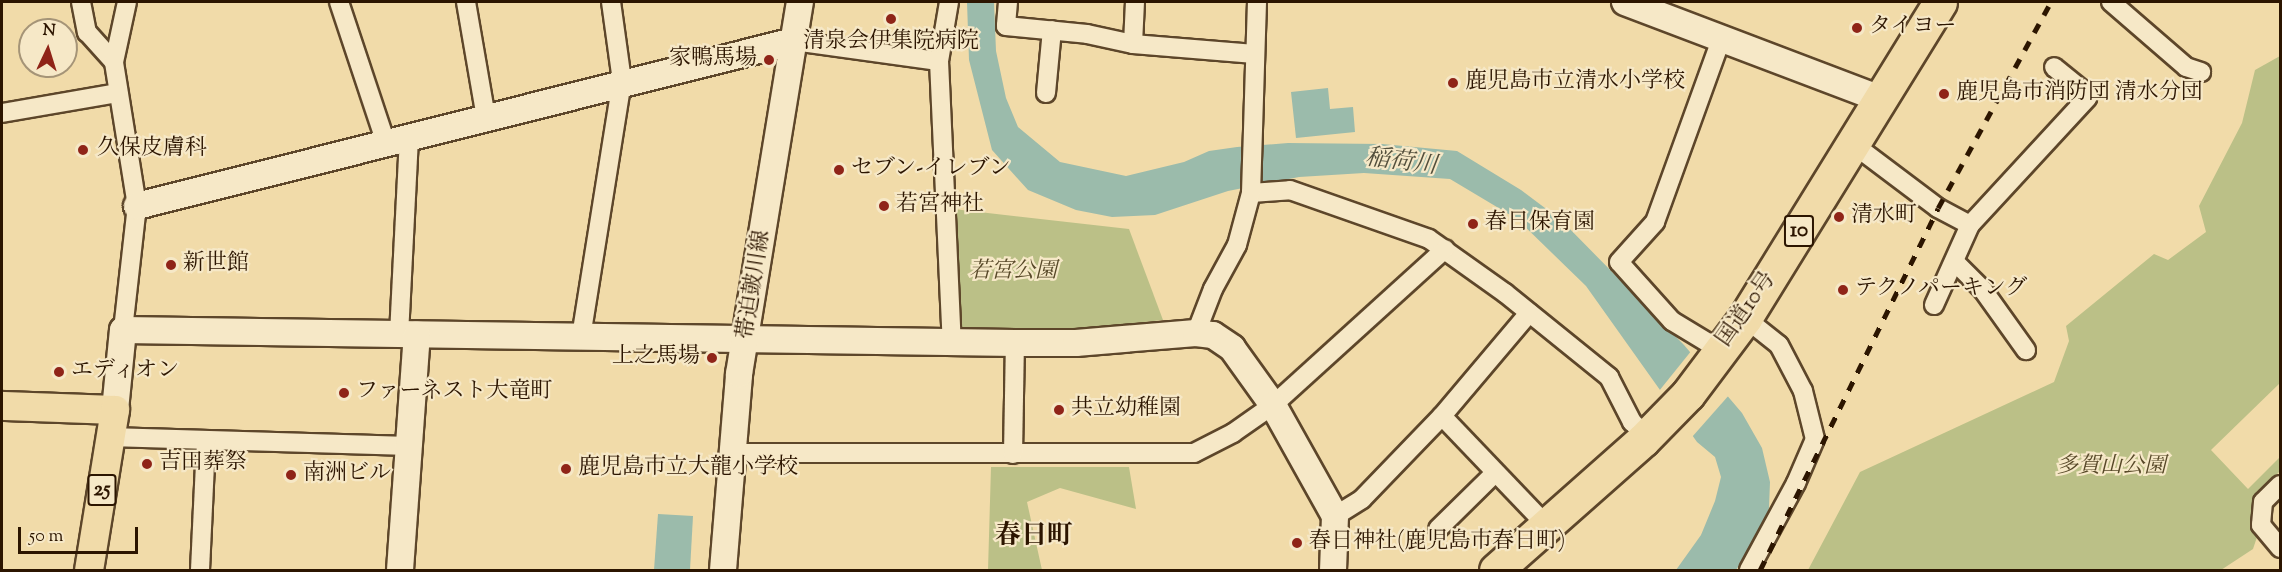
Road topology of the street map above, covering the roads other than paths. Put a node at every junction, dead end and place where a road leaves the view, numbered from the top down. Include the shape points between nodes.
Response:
1 (81, 2) edge
2 (127, 2) edge
3 (339, 2) edge
4 (466, 2) edge
5 (611, 2) edge
6 (800, 2) edge
7 (949, 2) edge
8 (1008, 2) edge
9 (1135, 2) edge
10 (1257, 2) edge
11 (1625, 2) edge
12 (1940, 2) edge
13 (2111, 2) edge
14 (1052, 30) junction
15 (1722, 37) junction
16 (794, 40) junction
17 (1133, 44) junction
18 (1255, 54) junction
19 (939, 61) junction
20 (114, 62) junction
21 (2054, 67) dead end
22 (2202, 72) dead end
23 (622, 81) junction
24 (118, 93) junction
25 (1046, 93) dead end
26 (1880, 99) junction
27 (2, 113) edge
28 (486, 118) junction
29 (397, 140) junction
30 (1853, 144) junction
31 (1251, 194) junction
32 (137, 206) junction
33 (1970, 225) junction
34 (1445, 249) junction
35 (1956, 263) junction
36 (1934, 305) dead end
37 (1529, 313) junction
38 (1745, 318) junction
39 (123, 330) junction
40 (1196, 333) junction
41 (408, 335) junction
42 (581, 337) junction
43 (746, 339) junction
44 (952, 343) junction
45 (1015, 344) junction
46 (2026, 350) dead end
47 (1717, 353) junction
48 (1273, 405) junction
49 (2, 406) edge
50 (1443, 416) junction
51 (112, 424) junction
52 (1657, 426) junction
53 (206, 442) junction
54 (409, 446) junction
55 (732, 453) junction
56 (1013, 454) junction
57 (1495, 473) junction
58 (2280, 485) edge
59 (1335, 516) junction
60 (1547, 526) junction
61 (1438, 530) dead end
62 (2280, 548) edge
63 (1508, 566) edge
64 (89, 570) edge
65 (200, 570) edge
66 (400, 570) edge
67 (723, 570) edge
68 (1333, 570) edge
69 (1749, 570) edge

1 - 20 street via 87,32
2 - 20 street
3 - 29 street
4 - 28 street
5 - 23 street
6 - 16 street, 帯迫皷川線
7 - 19 street
8 - 14 street via 1006,26
9 - 17 street
10 - 18 street
11 - 15 street
12 - 26 highway, 国道10号 / 10
13 - 22 street via 2186,67
14 - 17 street
14 - 25 street
15 - 26 street
15 - 47 street via 1655,222 1620,262 1672,321
16 - 19 street
16 - 23 street
16 - 43 street, 帯迫皷川線
17 - 18 street
18 - 31 street
19 - 44 street
20 - 24 street
21 - 33 street via 2087,98
23 - 28 street
23 - 42 street
24 - 27 street
24 - 32 street
26 - 30 highway, 国道10号 / 10
28 - 29 street
29 - 32 street
29 - 41 street
30 - 33 street via 1906,180 1938,208
30 - 38 highway, 国道10号 / 10
31 - 34 street via 1290,190 1429,239
31 - 40 street via 1237,245 1213,289
32 - 39 street
33 - 35 street
34 - 37 street
34 - 48 street
35 - 36 street
35 - 46 street via 1983,290
37 - 50 street
37 - 52 street via 1609,377 1632,422
38 - 47 highway, 国道10号 / 10
38 - 69 street via 1779,345 1803,391 1815,439
39 - 41 street
39 - 51 street
40 - 45 street via 1076,344
40 - 48 street via 1213,335 1232,348
41 - 42 street
41 - 54 street
42 - 43 street
43 - 44 street
43 - 55 street, 帯迫皷川線
44 - 45 street
45 - 56 street
47 - 52 highway, 国道10号 / 10
48 - 56 street via 1233,433 1194,453
48 - 59 street
49 - 51 main road
50 - 57 street
50 - 59 street via 1362,499
51 - 53 street
51 - 64 main road, 25
52 - 60 highway, 国道10号 / 10
53 - 54 street
53 - 65 street
54 - 66 street
55 - 56 street
55 - 67 street, 帯迫皷川線
57 - 60 street
57 - 61 street
58 - 62 street via 2263,502 2261,525
59 - 68 street
60 - 63 highway, 国道10号 / 10

